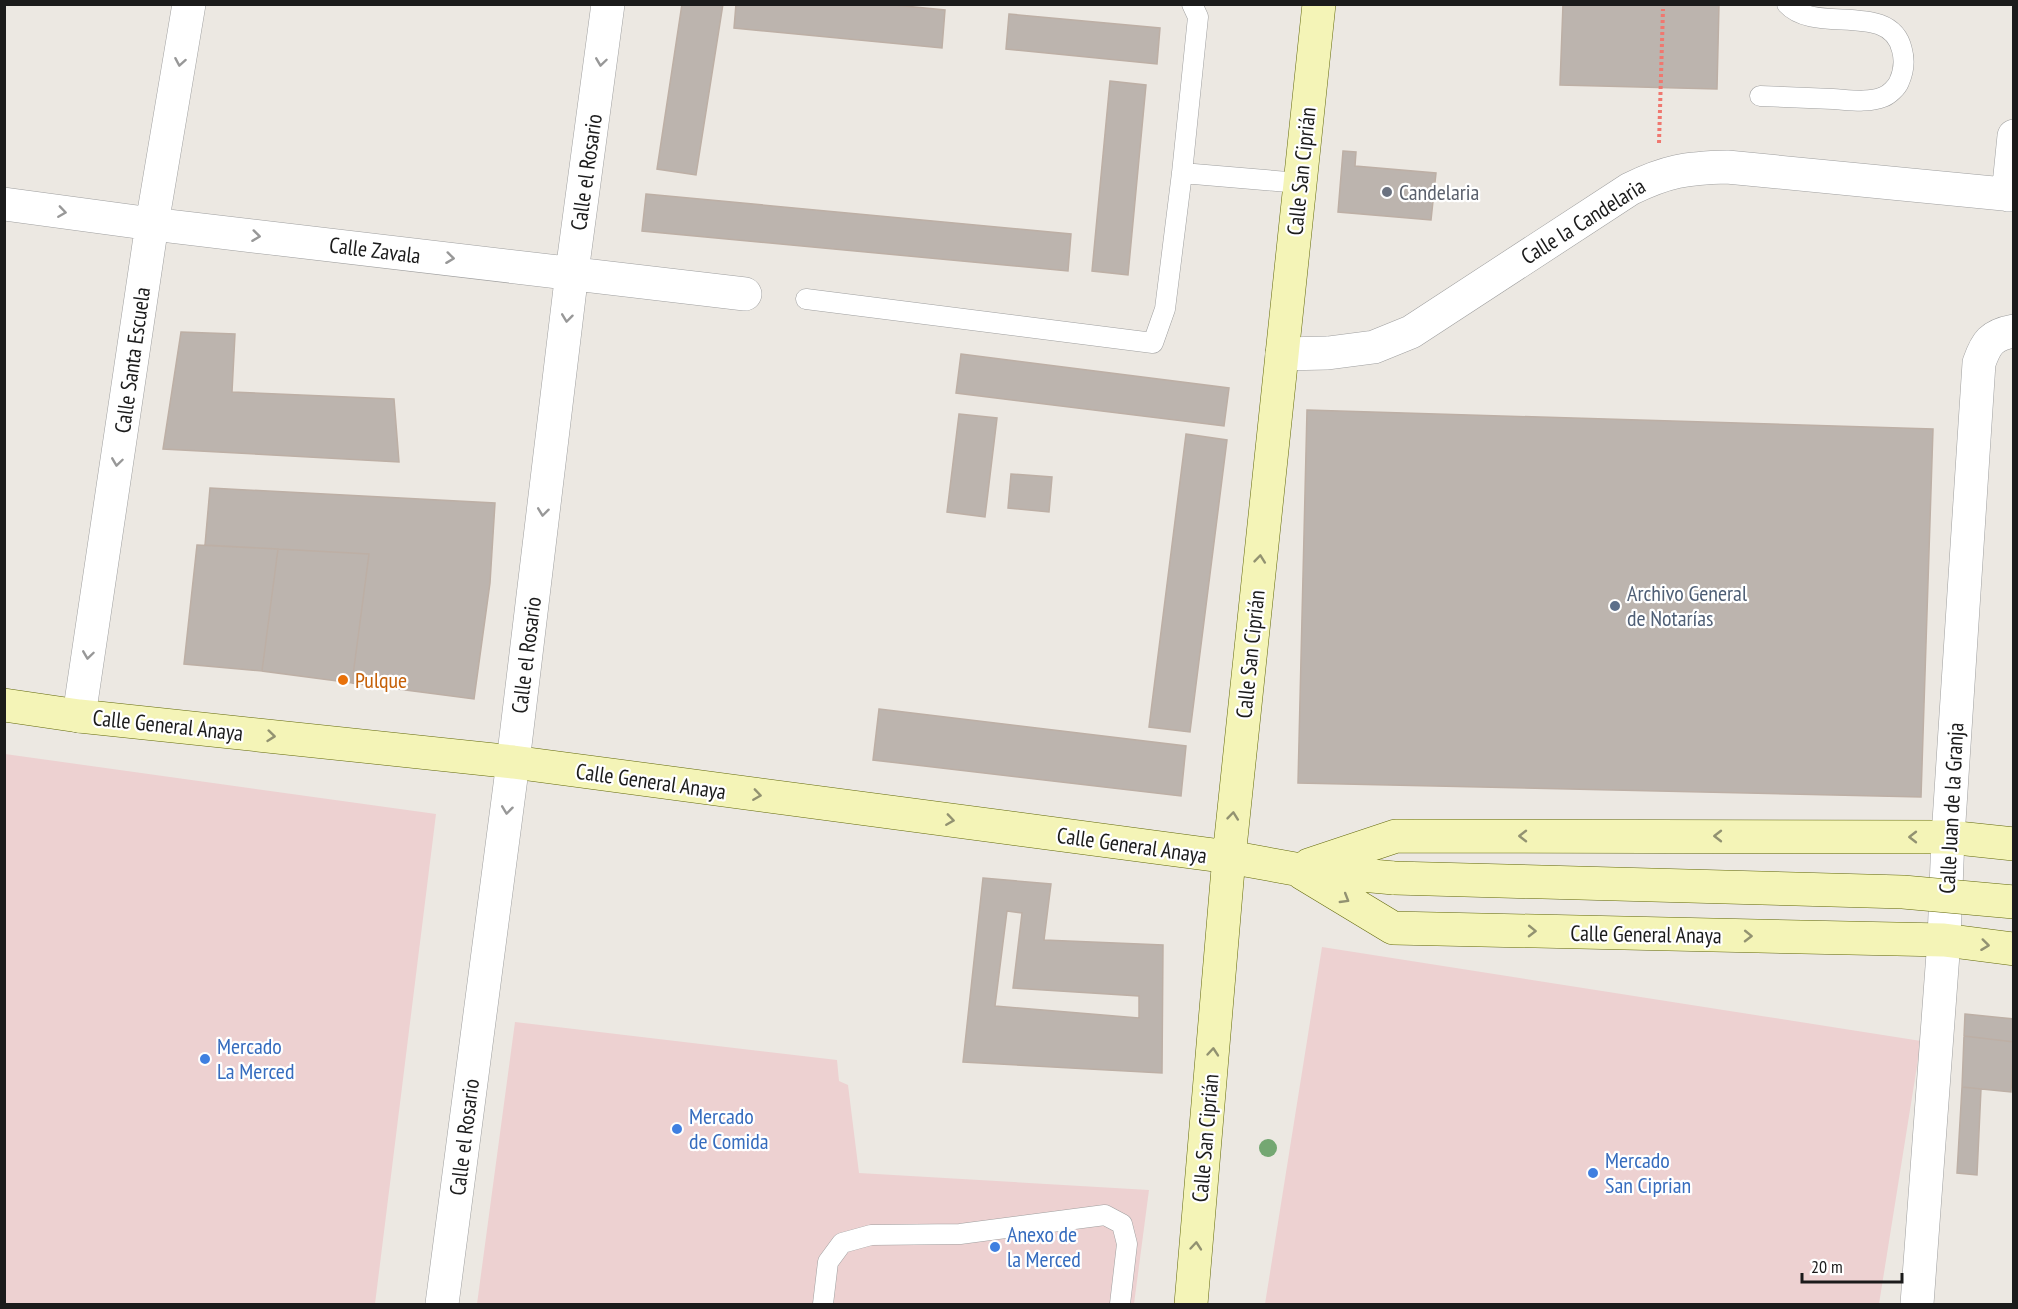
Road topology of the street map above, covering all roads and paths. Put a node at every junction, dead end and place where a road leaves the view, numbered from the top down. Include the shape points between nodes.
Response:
1 (189, 4) edge
2 (608, 4) edge
3 (1319, 4) edge
4 (1787, 4) edge
5 (1663, 9) dead end
6 (1195, 11) edge
7 (1760, 96) dead end
8 (2013, 136) edge
9 (1182, 173) junction
10 (1658, 176) junction
11 (1300, 183) junction
12 (2011, 195) edge
13 (4, 204) edge
14 (152, 224) junction
15 (573, 272) junction
16 (745, 294) dead end
17 (806, 299) dead end
18 (2013, 331) edge
19 (1282, 354) junction
20 (4, 705) edge
21 (79, 716) junction
22 (513, 762) junction
23 (1948, 837) junction
24 (2013, 844) edge
25 (1229, 858) junction
26 (1295, 869) junction
27 (2013, 902) edge
28 (1944, 940) junction
29 (2013, 949) edge
30 (442, 1305) edge
31 (824, 1305) edge
32 (1120, 1305) edge
33 (1191, 1305) edge
34 (1917, 1305) edge

1 -> 14 street, Calle Santa Escuela
2 -> 15 street, Calle el Rosario
3 - 11 street, Calle San Ciprián
4 - 7 lane via 1808,16 1873,22 1888,28 1900,42 1904,67 1899,84 1885,97 1867,101
5 - 10 path
6 - 9 lane
8 - 12 street
9 - 11 lane
9 - 17 lane via 1165,309 1153,343
10 - 12 street, Calle la Candelaria via 1692,168 1727,167
10 - 19 street, Calle la Candelaria via 1630,189 1411,332 1374,347
11 - 19 street, Calle San Ciprián
13 -> 14 street, Calle Zavala
14 -> 15 street, Calle Zavala
14 -> 21 street, Calle Santa Escuela
15 - 16 street, Calle Zavala
15 -> 22 street, Calle el Rosario
18 - 23 street, Calle Juan de la Granja via 1999,333 1985,346 1979,363
25 -> 19 street, Calle San Ciprián
20 - 21 street, Calle General Anaya
21 -> 22 street, Calle General Anaya
22 -> 25 street, Calle General Anaya
22 -> 30 street, Calle el Rosario
23 - 24 street, Calle General Anaya
23 -> 26 street, Calle General Anaya via 1396,836
23 - 28 street, Calle Juan de la Granja
25 - 26 street, Calle General Anaya
33 -> 25 street, Calle San Ciprián
26 - 27 street, Calle General Anaya, bridge via 1394,878 1903,892
26 -> 28 street, Calle General Anaya via 1393,928
28 -> 29 street, Calle General Anaya
28 - 34 street, Calle Juan de la Granja
31 - 32 lane via 828,1262 842,1243 871,1235 960,1234 1105,1215 1122,1224 1127,1244

